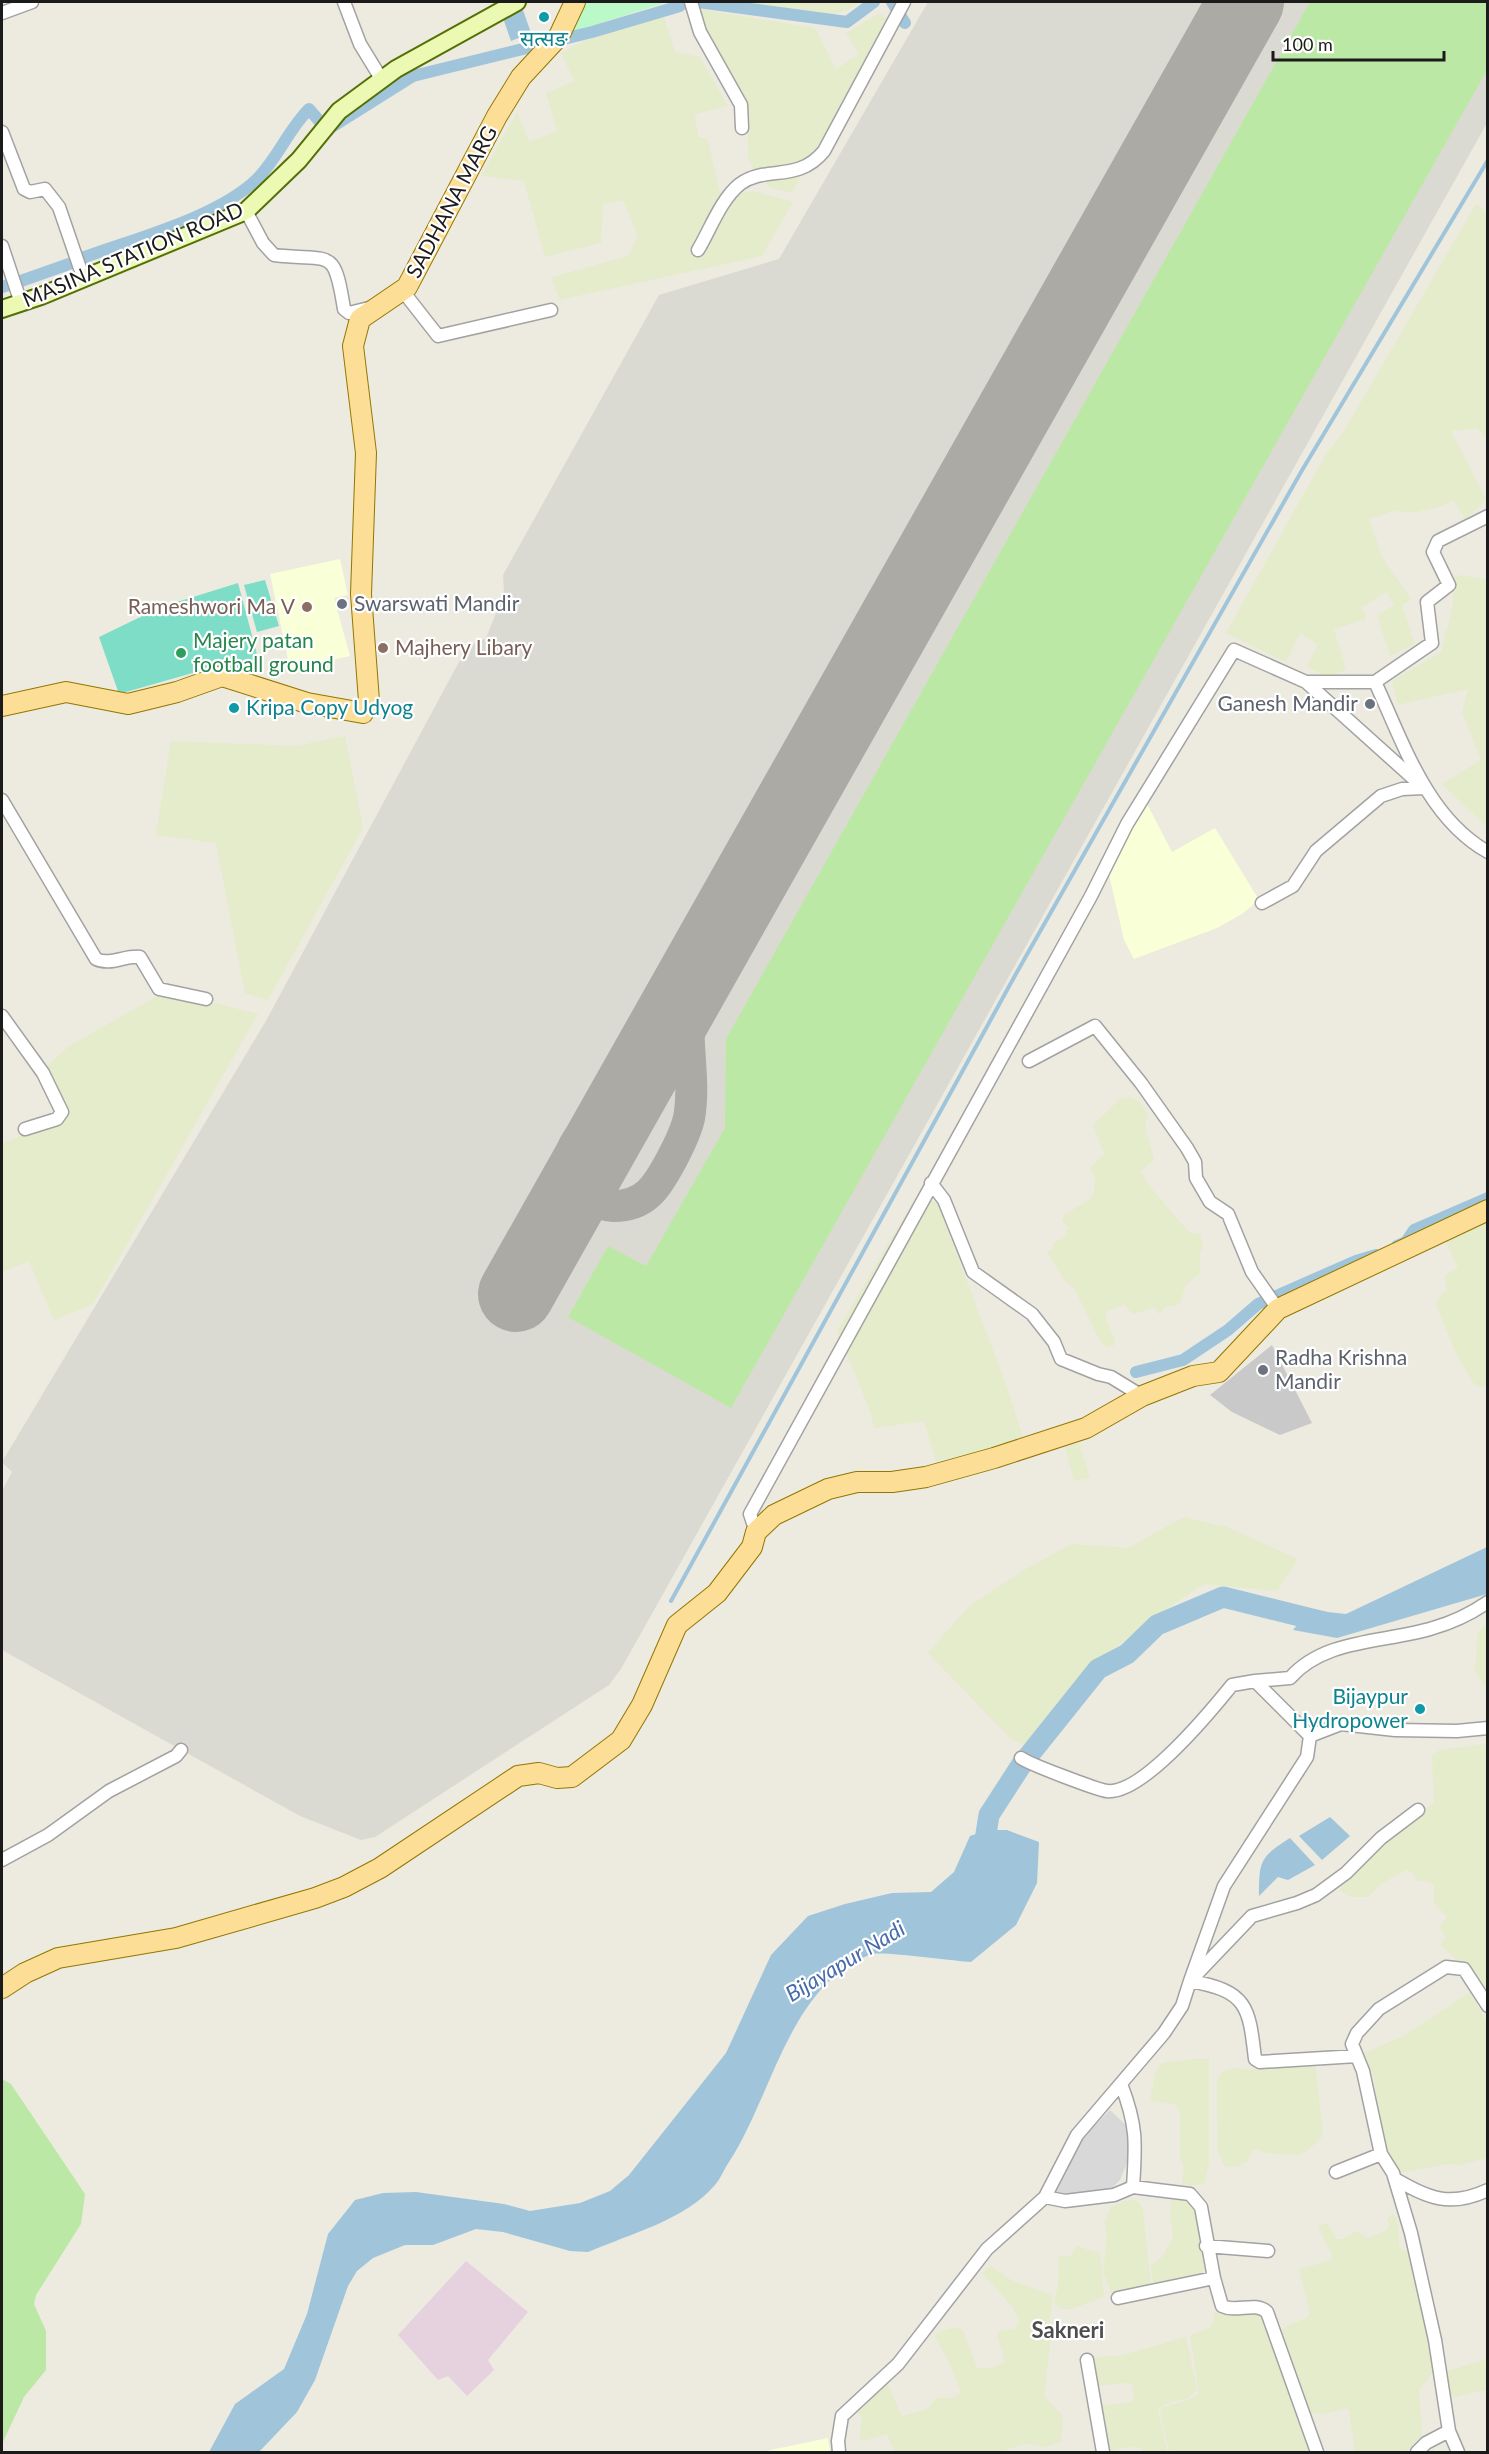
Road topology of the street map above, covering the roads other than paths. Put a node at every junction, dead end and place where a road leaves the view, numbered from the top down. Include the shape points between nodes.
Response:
1 (32, 2) edge
2 (344, 2) edge
3 (517, 2) edge
4 (575, 2) edge
5 (691, 2) edge
6 (900, 8) edge
7 (2, 13) edge
8 (382, 80) junction
9 (742, 128) dead end
10 (2, 132) edge
11 (246, 211) junction
12 (2, 246) edge
13 (698, 250) dead end
14 (82, 277) junction
15 (402, 290) junction
16 (21, 303) junction
17 (377, 306) junction
18 (2, 309) edge
19 (551, 310) dead end
20 (1488, 516) edge
21 (1306, 682) junction
22 (1375, 682) junction
23 (2, 706) edge
24 (1424, 788) junction
25 (2, 800) edge
26 (1488, 852) edge
27 (1262, 903) dead end
28 (206, 999) dead end
29 (2, 1016) edge
30 (1029, 1061) dead end
31 (25, 1129) dead end
32 (931, 1183) junction
33 (1488, 1210) edge
34 (1278, 1309) junction
35 (1142, 1396) junction
36 (756, 1532) junction
37 (1488, 1602) edge
38 (1255, 1681) junction
39 (1488, 1728) edge
40 (1310, 1736) junction
41 (181, 1750) dead end
42 (1024, 1761) dead end
43 (1418, 1810) dead end
44 (2, 1860) edge
45 (1190, 1981) junction
46 (2, 1988) edge
47 (1488, 2006) edge
48 (1357, 2055) junction
49 (1121, 2084) junction
50 (1381, 2154) junction
51 (1336, 2172) dead end
52 (1395, 2179) junction
53 (1133, 2187) junction
54 (1488, 2190) edge
55 (1045, 2197) junction
56 (1206, 2246) junction
57 (1268, 2250) dead end
58 (1214, 2278) junction
59 (1118, 2298) dead end
60 (1087, 2360) dead end
61 (1449, 2431) junction
62 (838, 2452) edge
63 (1103, 2452) edge
64 (1317, 2452) edge
65 (1417, 2452) edge
66 (1458, 2452) edge

1 - 7 street
2 - 8 street via 360,45
3 - 8 street, MASINA STATION ROAD
4 - 15 main road, SADHANA MARG via 559,36 521,77 497,116
5 - 9 street via 700,32 741,105
6 - 13 street via 824,151 802,169 740,184
8 - 11 street, MASINA STATION ROAD via 339,111 299,160
10 - 14 street via 24,189 45,189 59,207
11 - 14 street, MASINA STATION ROAD
11 - 17 street via 274,255 323,257 331,262 340,278 344,309 349,313
12 - 16 street
14 - 16 street, MASINA STATION ROAD
15 - 17 main road, SADHANA MARG
15 - 19 street via 438,336
16 - 18 street, MASINA STATION ROAD
17 - 23 main road, SADHANA MARG via 360,319 353,346 366,453 361,594 369,701 363,713 307,703 222,676 128,704 66,692
20 - 22 street via 1438,541 1433,552 1449,585 1427,602 1432,643
21 - 22 street
21 - 24 street
21 - 32 street via 1239,651 1232,654 1127,824
22 - 24 street
24 - 26 street via 1470,843
24 - 27 street via 1402,789 1381,796 1316,851 1293,886
25 - 28 street via 96,959 104,963 140,957 159,989
29 - 31 street via 43,1073 62,1112 57,1119
30 - 34 street via 1095,1026 1142,1083 1187,1148 1195,1162 1196,1178 1210,1202 1228,1214 1252,1272
32 - 35 street via 945,1200 973,1272 1032,1314 1062,1359 1111,1377
32 - 36 street via 750,1514
33 - 34 main road
34 - 35 main road via 1219,1372 1193,1376
35 - 36 main road via 1086,1428 994,1458 926,1477 857,1482 828,1489 774,1515
36 - 46 main road via 752,1547 717,1593 677,1625 642,1705 621,1740 572,1777 539,1773 518,1776 380,1868 315,1898 176,1938 58,1958
37 - 38 street via 1433,1628 1331,1651 1304,1662 1290,1678
38 - 40 street
38 - 42 street via 1232,1685 1196,1730 1131,1786 1108,1792
39 - 40 street via 1395,1730 1341,1724
40 - 45 street via 1307,1756 1224,1886
41 - 44 street
43 - 45 street via 1316,1895 1252,1916
45 - 48 street via 1209,1984 1239,1998 1250,2016 1255,2060
45 - 49 street via 1182,2006 1164,2033
47 - 48 street via 1464,1969 1446,1967 1379,2009 1357,2033 1352,2044
48 - 50 street via 1364,2071
49 - 53 street via 1137,2138
49 - 55 street via 1077,2135
50 - 51 street
50 - 52 street
52 - 54 street via 1434,2199 1454,2199
52 - 61 street via 1435,2340
53 - 55 street via 1114,2195 1065,2201
53 - 56 street via 1190,2194 1201,2207
55 - 62 street via 987,2249 898,2364 842,2416
56 - 57 street
56 - 58 street
58 - 59 street
58 - 64 street via 1222,2306 1258,2307 1267,2312
60 - 63 street
61 - 65 street
61 - 66 street

